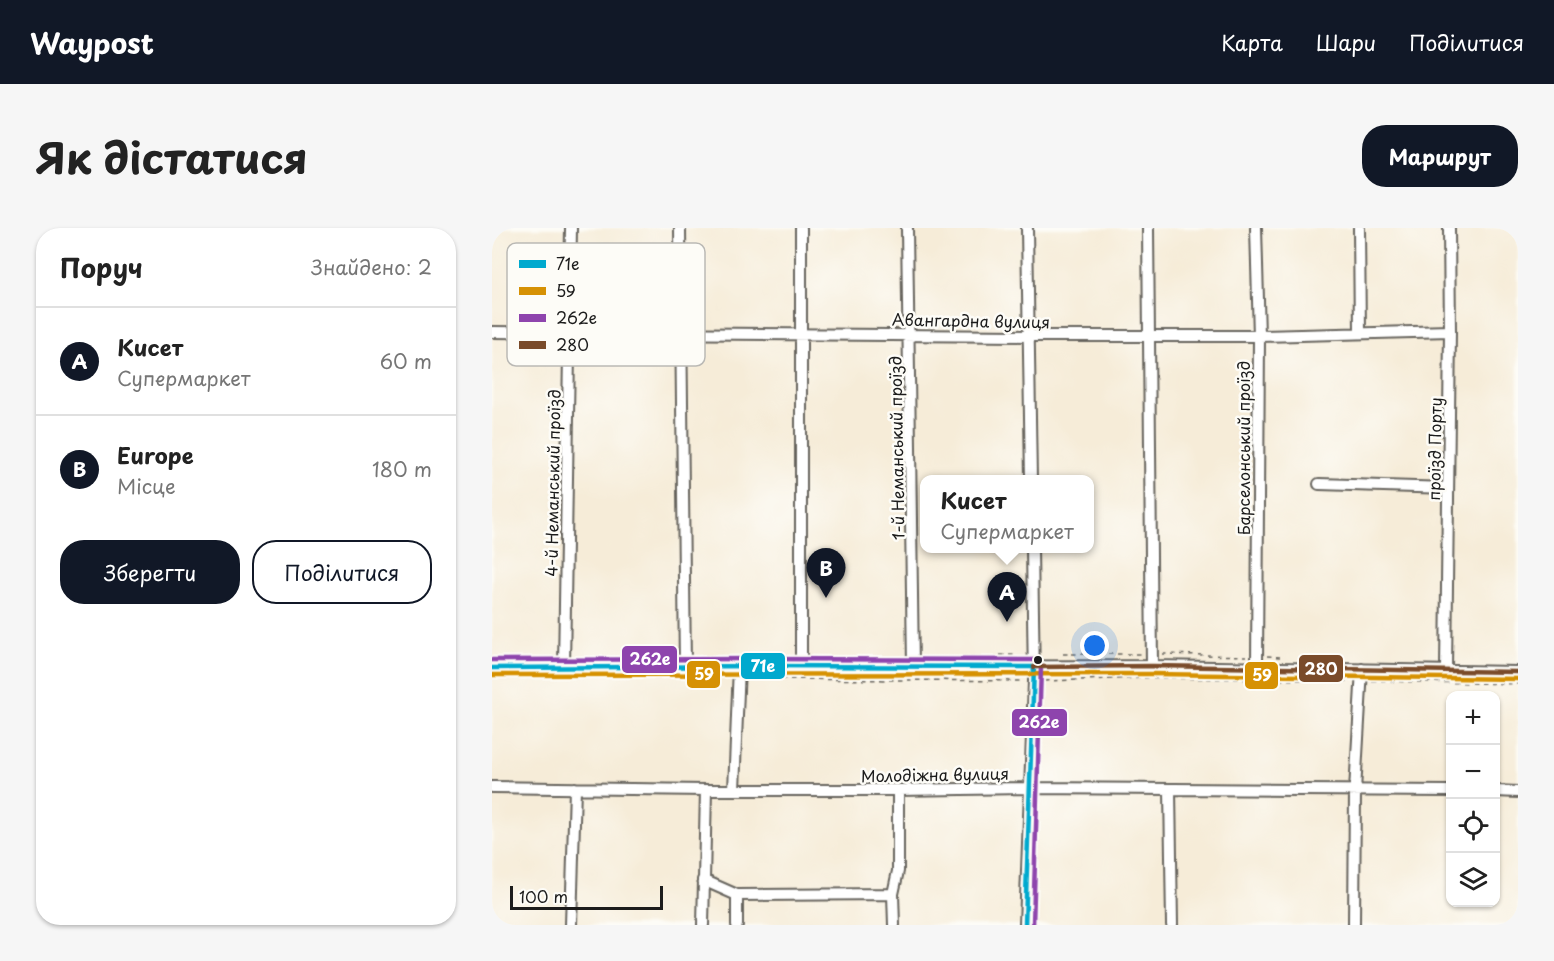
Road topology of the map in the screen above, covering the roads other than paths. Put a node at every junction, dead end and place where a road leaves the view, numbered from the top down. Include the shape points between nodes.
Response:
1 (571, 228) edge
2 (680, 228) edge
3 (801, 228) edge
4 (907, 228) edge
5 (1028, 228) edge
6 (1148, 228) edge
7 (1256, 228) edge
8 (1359, 228) edge
9 (1449, 228) edge
10 (571, 243) edge
11 (680, 243) edge
12 (1450, 331) junction
13 (705, 333) edge
14 (800, 333) junction
15 (1360, 333) junction
16 (909, 335) junction
17 (1028, 336) junction
18 (1148, 336) junction
19 (1258, 336) junction
20 (568, 366) edge
21 (681, 366) edge
22 (1031, 475) edge
23 (1319, 484) dead end
24 (1448, 488) junction
25 (1032, 553) edge
26 (685, 666) junction
27 (739, 666) junction
28 (801, 666) junction
29 (1152, 666) junction
30 (564, 667) junction
31 (913, 667) junction
32 (1034, 667) junction
33 (492, 668) edge
34 (1257, 668) junction
35 (1362, 669) junction
36 (1446, 670) junction
37 (1518, 672) edge
38 (492, 787) edge
39 (575, 788) junction
40 (1031, 788) junction
41 (1170, 789) junction
42 (706, 790) junction
43 (734, 790) junction
44 (898, 790) junction
45 (1355, 790) junction
46 (1446, 791) edge
47 (1500, 791) edge
48 (1518, 792) edge
49 (703, 880) junction
50 (893, 894) junction
51 (737, 895) junction
52 (571, 925) edge
53 (703, 925) edge
54 (737, 925) edge
55 (894, 925) edge
56 (1025, 925) edge
57 (1172, 925) edge
58 (1354, 925) edge

1 - 10 street, 4-й Неманський проїзд
2 - 11 street
3 - 14 street
4 - 16 street, 1-й Неманський проїзд
5 - 17 street
6 - 18 street
7 - 19 street, Барселонський проїзд
8 - 15 street
9 - 12 street, проїзд Порту
12 - 15 street, Авангардна вулиця
12 - 24 street, проїзд Порту
13 - 14 street, Авангардна вулиця
14 - 16 street, Авангардна вулиця
14 - 28 street
15 - 19 street, Авангардна вулиця
16 - 17 street, Авангардна вулиця
16 - 31 street, 1-й Неманський проїзд
17 - 18 street, Авангардна вулиця
17 - 22 street
18 - 19 street, Авангардна вулиця
18 - 29 street
19 - 34 street, Барселонський проїзд
20 - 30 street, 4-й Неманський проїзд
21 - 26 street
23 - 24 street
24 - 36 street, проїзд Порту
25 - 32 street
26 - 27 street
26 - 30 street
27 - 28 street
27 - 43 street
28 - 31 street
29 - 32 street
29 - 34 street
30 - 33 street
31 - 32 street
32 - 40 street
34 - 35 street
35 - 36 street
35 - 45 street
36 - 37 street
38 - 39 street, Молодіжна вулиця
39 - 42 street, Молодіжна вулиця
39 - 52 street
40 - 41 street, Молодіжна вулиця
40 - 44 street, Молодіжна вулиця
40 - 56 street
41 - 45 street, Молодіжна вулиця
41 - 57 street
42 - 43 street, Молодіжна вулиця
42 - 49 street
43 - 44 street, Молодіжна вулиця
44 - 50 street via 898,871
45 - 46 street, Молодіжна вулиця
45 - 58 street
47 - 48 street
49 - 51 street
49 - 53 street
50 - 51 street
50 - 55 street
51 - 54 street

